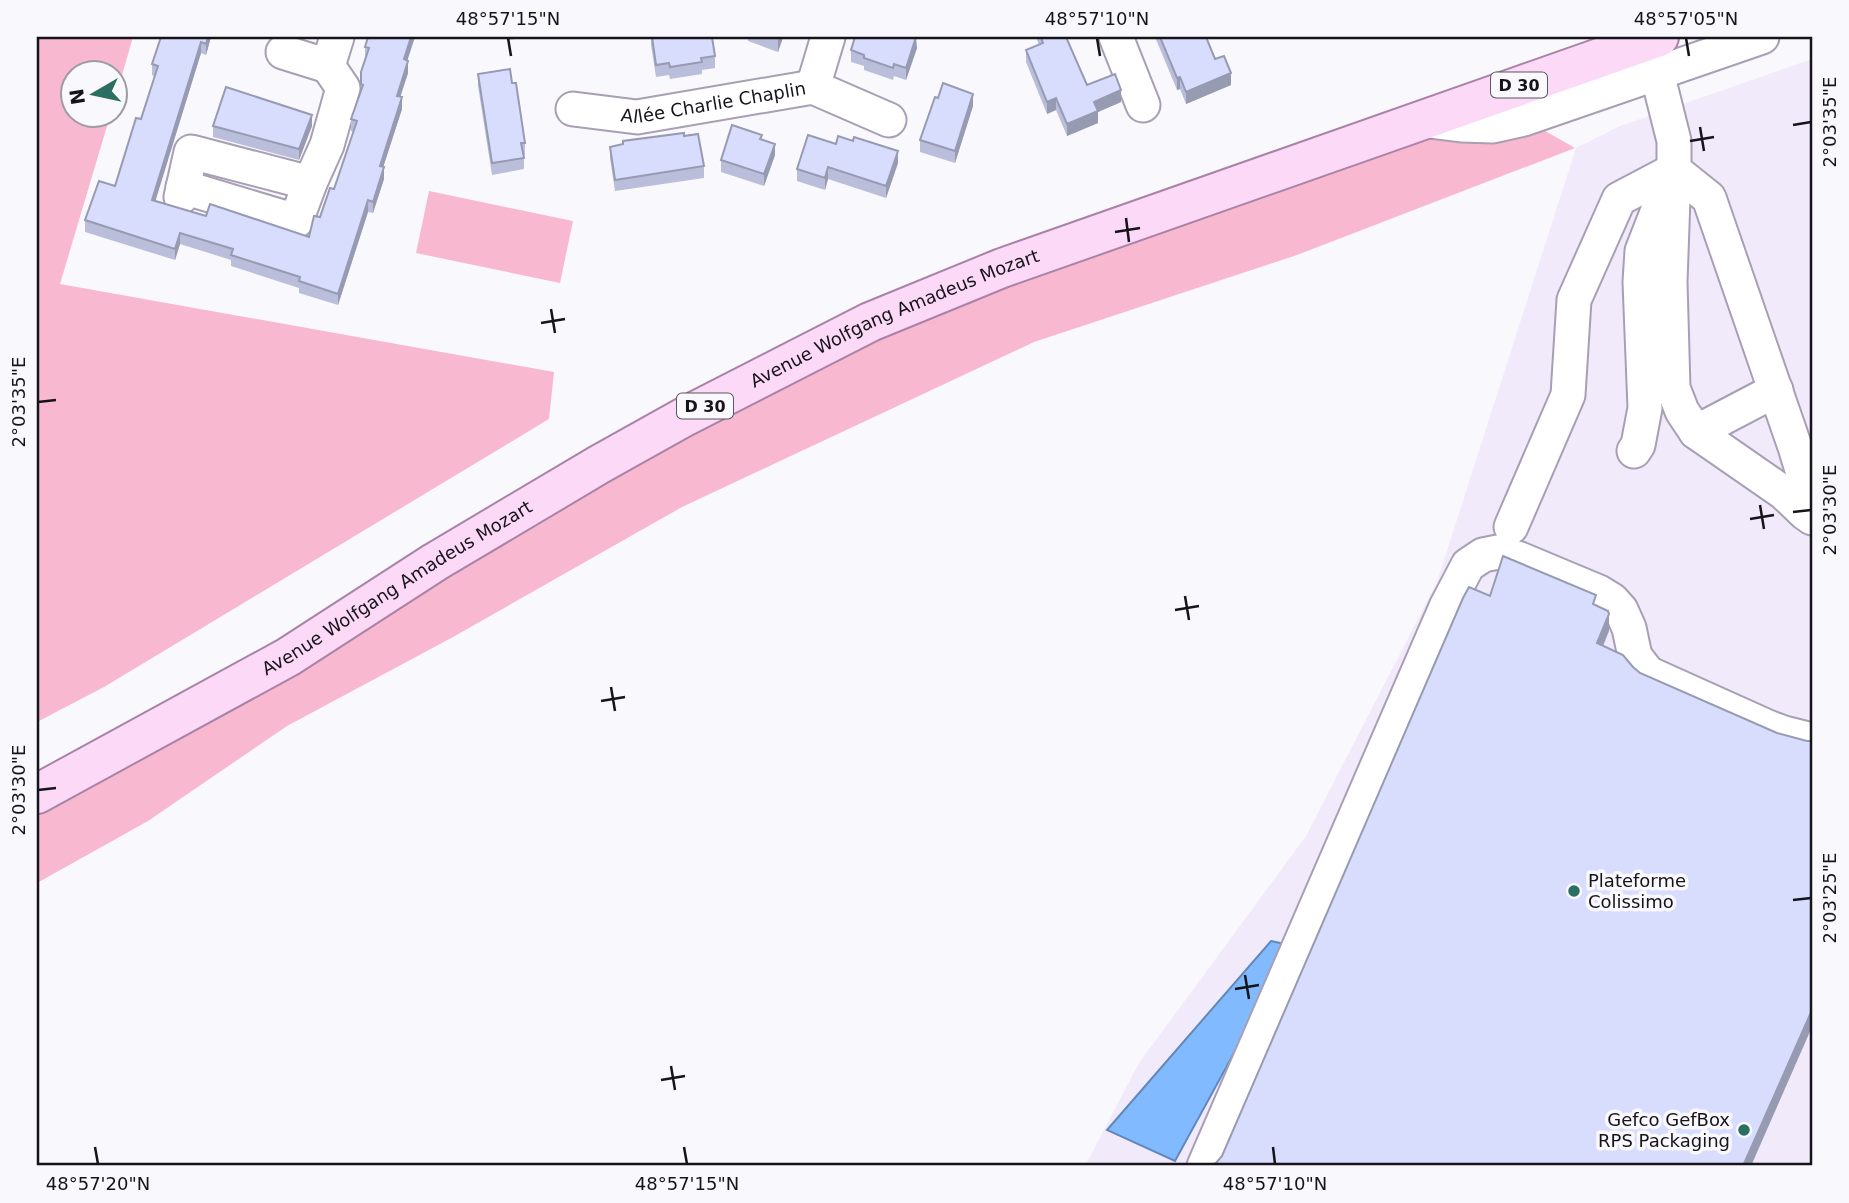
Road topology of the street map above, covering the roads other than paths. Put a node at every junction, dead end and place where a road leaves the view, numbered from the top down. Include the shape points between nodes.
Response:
1 (828, 37) edge
2 (1116, 37) edge
3 (1762, 37) edge
4 (333, 51) edge
5 (283, 52) dead end
6 (1658, 55) edge
7 (813, 87) junction
8 (1143, 105) dead end
9 (573, 109) dead end
10 (889, 120) dead end
11 (1421, 120) junction
12 (1674, 170) junction
13 (182, 192) dead end
14 (1776, 390) junction
15 (1696, 432) junction
16 (1634, 451) dead end
17 (1812, 503) edge
18 (1812, 518) edge
19 (1511, 527) dead end
20 (1812, 740) edge
21 (37, 794) edge
22 (1204, 1166) edge

1 - 7 street
2 - 8 street
3 - 6 street
4 - 5 street
4 - 13 street via 343,88 327,145 310,183 191,152
6 - 11 main road, Avenue Wolfgang Amadeus Mozart / D 30 via 1618,51
6 - 11 street via 1524,119 1493,126
6 - 12 street via 1674,141
7 - 9 street, Allée Charlie Chaplin via 637,117
7 - 10 street, Allée Charlie Chaplin
11 - 21 main road, Avenue Wolfgang Amadeus Mozart / D 30 via 1002,268 870,322 600,464 288,657
12 - 14 street via 1709,198
12 - 15 street via 1673,388
12 - 16 street via 1642,251 1645,408
12 - 19 street via 1619,199 1574,300 1568,395
14 - 15 street
14 - 17 street
15 - 18 street
20 - 22 street via 1768,727 1648,673 1634,656 1621,610 1599,592 1499,552 1468,565

